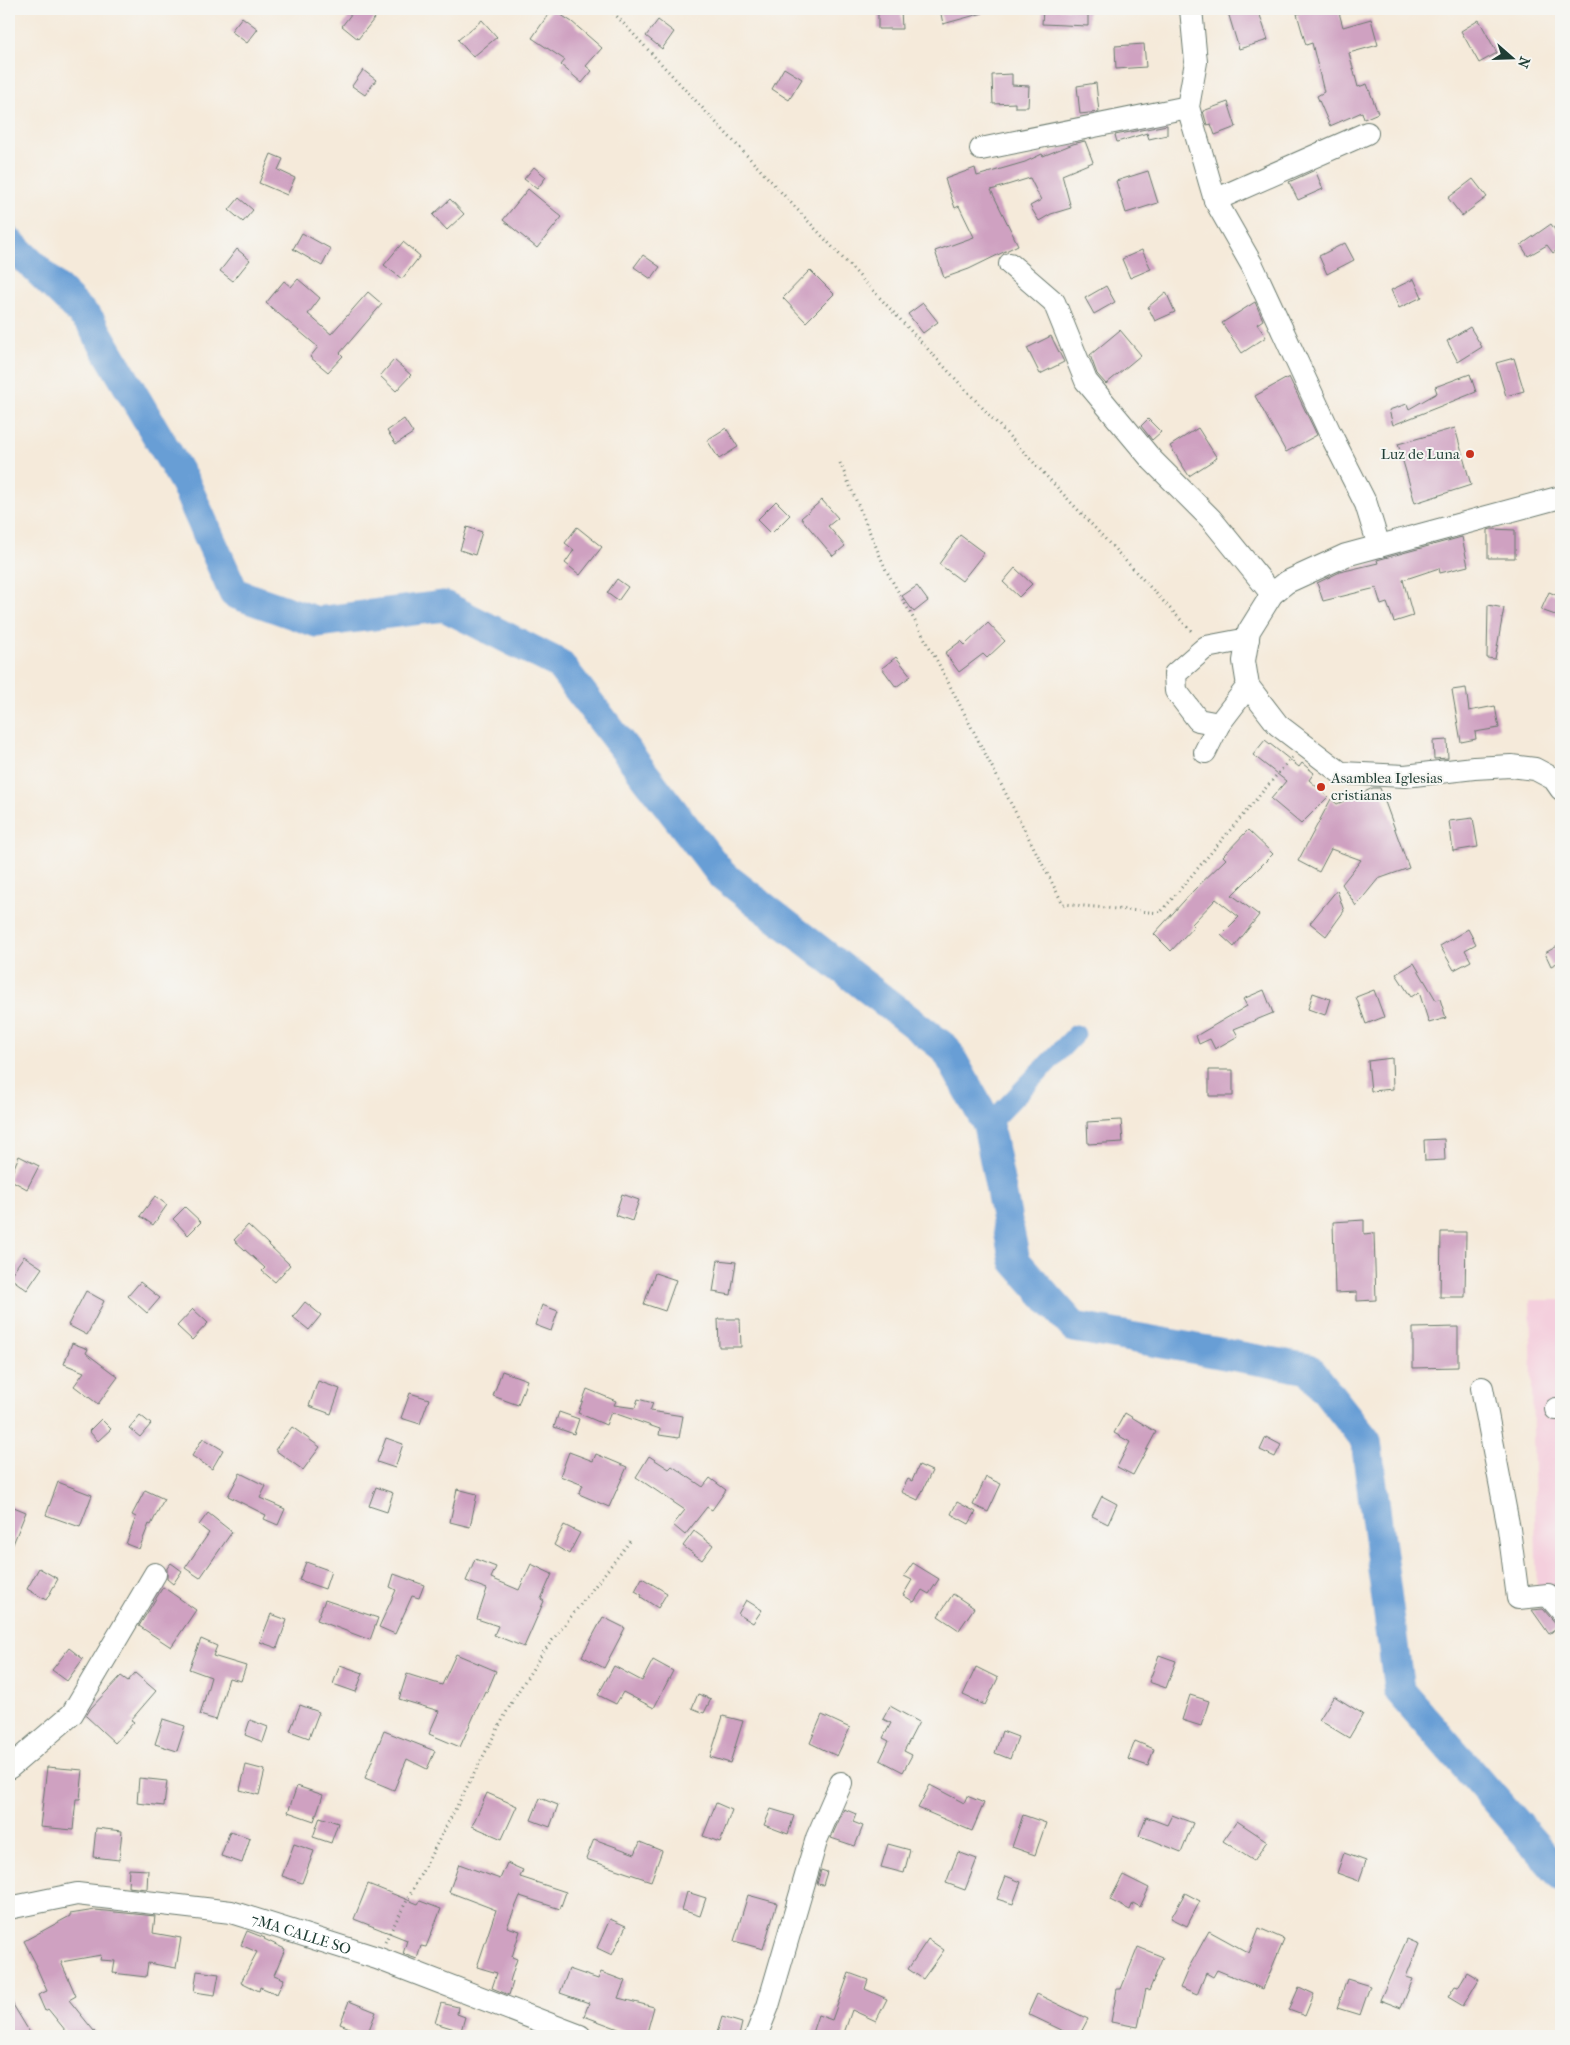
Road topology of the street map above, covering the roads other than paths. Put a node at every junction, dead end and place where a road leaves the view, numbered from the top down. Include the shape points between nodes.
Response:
1 (1191, 9) edge
2 (1188, 107) junction
3 (1367, 132) dead end
4 (981, 149) dead end
5 (1215, 200) junction
6 (1010, 264) dead end
7 (1561, 497) edge
8 (1379, 546) junction
9 (1272, 594) junction
10 (1248, 639) junction
11 (1248, 686) junction
12 (1220, 724) junction
13 (1205, 752) dead end
14 (1561, 789) edge
15 (1482, 1388) dead end
16 (155, 1574) dead end
17 (1561, 1610) edge
18 (9, 1768) edge
19 (840, 1783) dead end
20 (9, 1908) edge
21 (580, 2036) edge
22 (756, 2036) edge

1 - 2 street via 1196,62
2 - 4 street
2 - 5 street
3 - 5 street
5 - 8 street via 1252,265 1366,504
6 - 9 street via 1054,302 1086,380 1152,460 1211,519
7 - 8 street
8 - 9 street via 1346,555 1287,582
9 - 10 street via 1249,631
10 - 11 street via 1244,661
10 - 12 street via 1206,647 1175,674 1176,690 1198,720
11 - 12 street
11 - 14 street via 1278,726 1341,772 1405,776 1511,766 1534,769 1554,779
12 - 13 street
15 - 17 street via 1509,1529 1518,1598 1548,1595
16 - 18 street via 72,1714
19 - 22 street via 817,1838
20 - 21 street, 7MA CALLE SO via 77,1894 231,1912 377,1958

